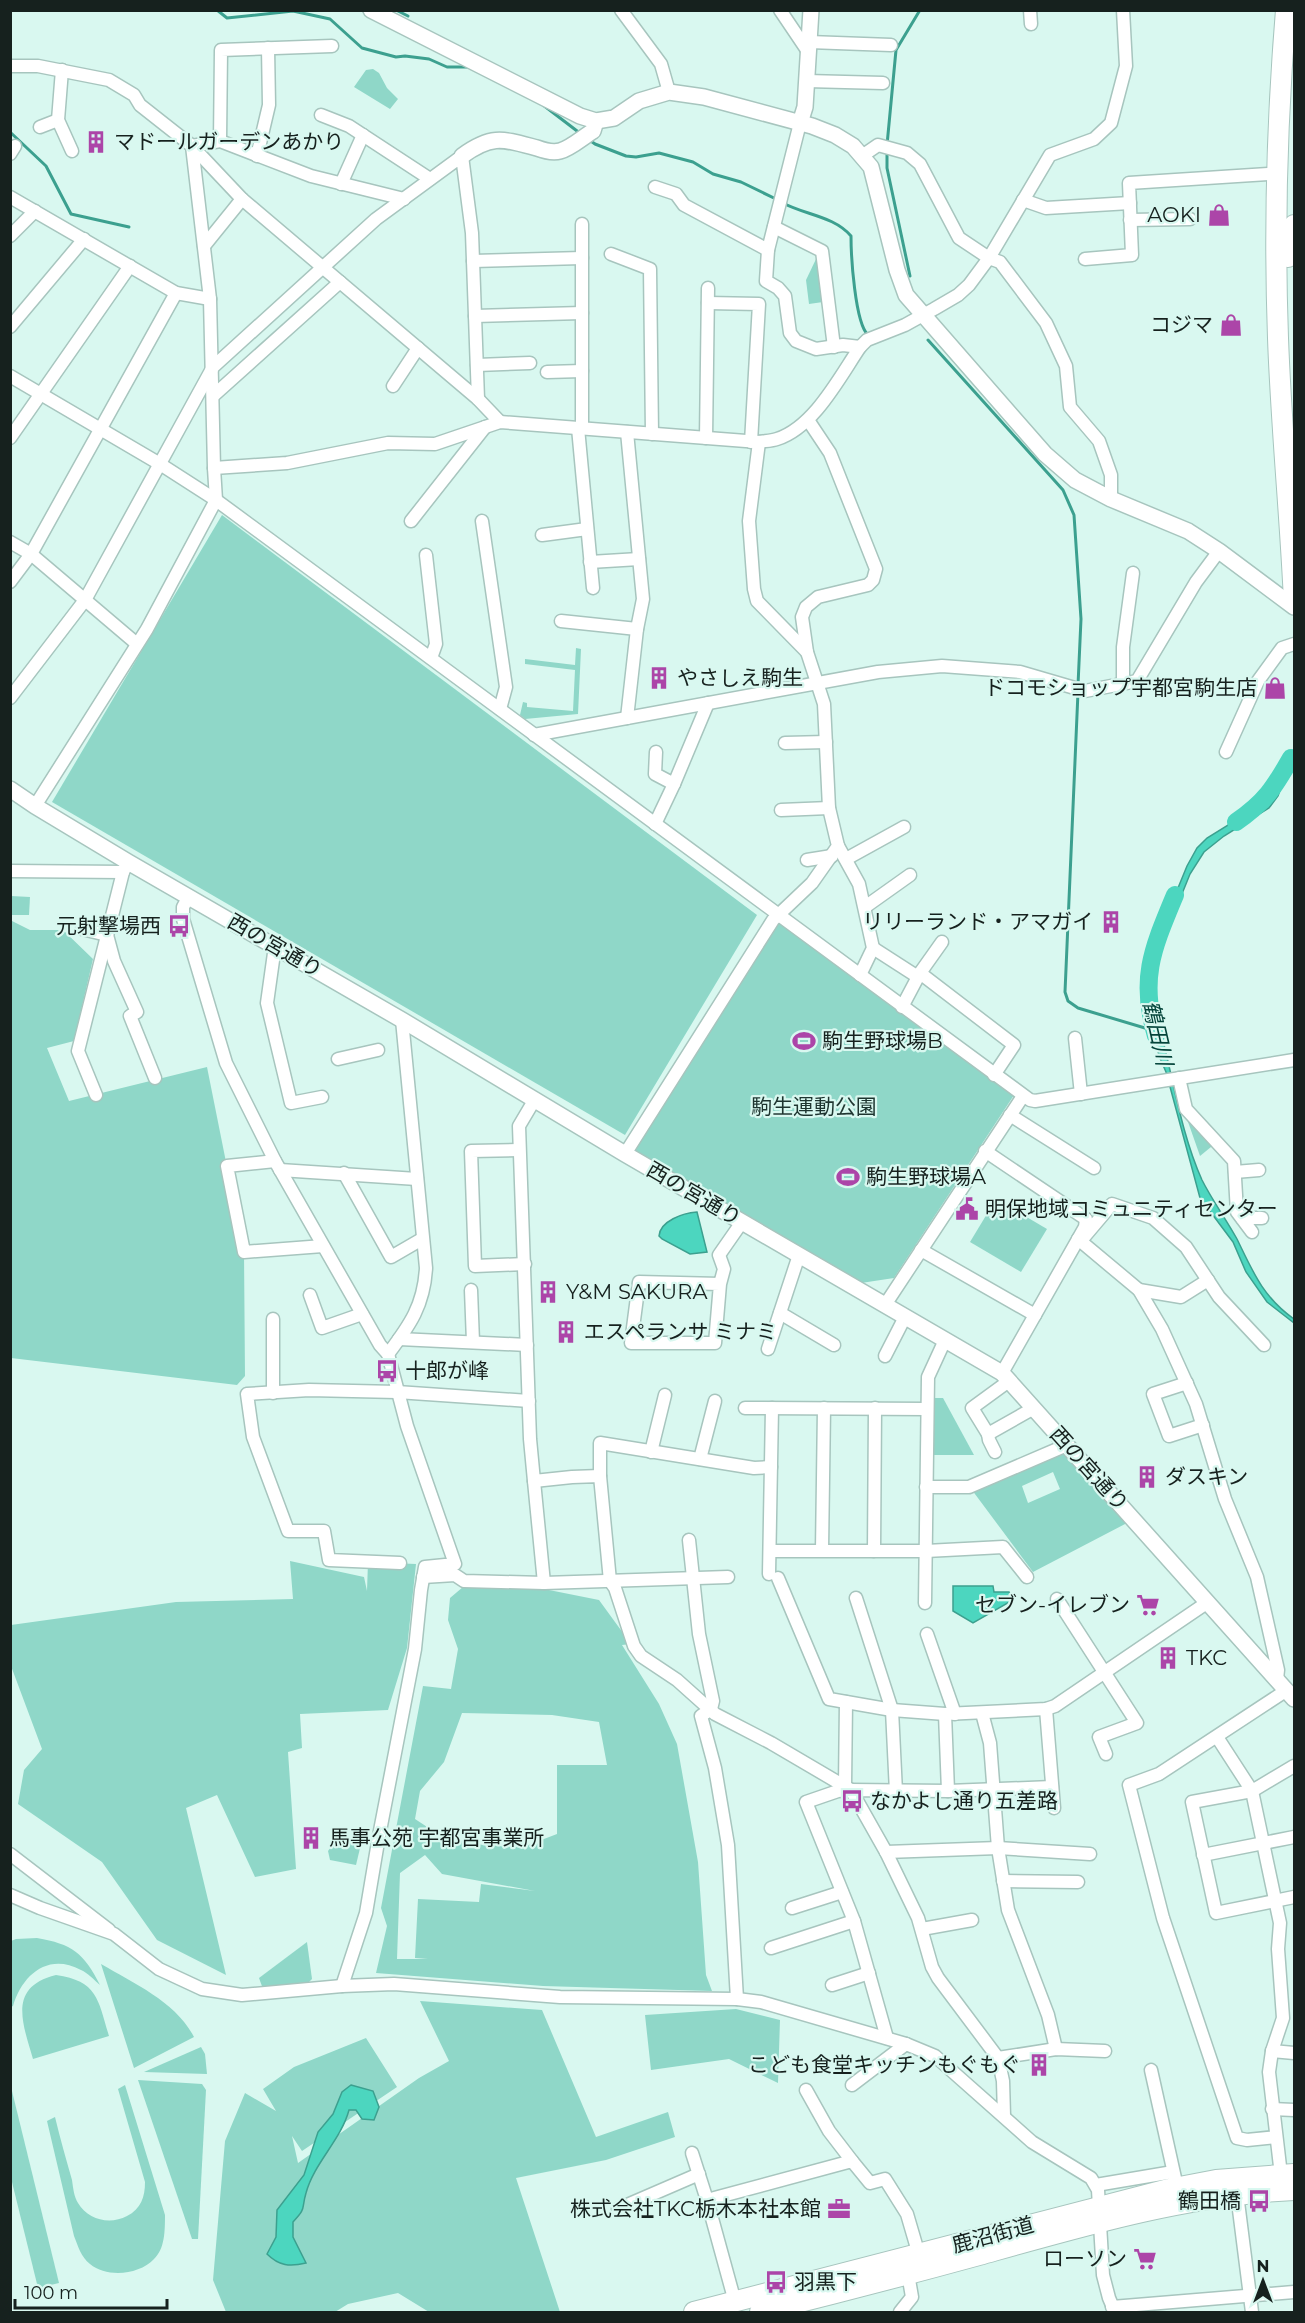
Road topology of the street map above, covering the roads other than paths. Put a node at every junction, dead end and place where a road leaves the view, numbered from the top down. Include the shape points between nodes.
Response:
1 (371, 10) edge
2 (621, 10) edge
3 (780, 10) edge
4 (811, 10) edge
5 (1030, 10) edge
6 (1124, 10) edge
7 (1277, 10) edge
8 (1286, 10) edge
9 (1031, 24) dead end
10 (891, 45) dead end
11 (332, 46) dead end
12 (268, 48) junction
13 (809, 48) junction
14 (1294, 61) edge
15 (10, 66) edge
16 (62, 70) junction
17 (807, 81) junction
18 (884, 83) dead end
19 (1286, 88) junction
20 (669, 92) junction
21 (321, 115) dead end
22 (58, 120) junction
23 (596, 121) junction
24 (800, 123) junction
25 (40, 127) dead end
26 (363, 135) junction
27 (220, 141) junction
28 (192, 146) junction
29 (72, 151) dead end
30 (257, 156) junction
31 (462, 156) junction
32 (862, 156) junction
33 (1268, 174) junction
34 (430, 179) junction
35 (340, 184) junction
36 (655, 187) dead end
37 (10, 197) edge
38 (404, 199) junction
39 (242, 200) junction
40 (1023, 200) junction
41 (1130, 203) junction
42 (35, 211) junction
43 (1190, 219) dead end
44 (1130, 220) junction
45 (582, 224) dead end
46 (1294, 225) edge
47 (774, 227) junction
48 (10, 236) edge
49 (84, 239) junction
50 (204, 246) junction
51 (768, 250) junction
52 (611, 254) dead end
53 (1282, 257) junction
54 (582, 258) junction
55 (989, 258) junction
56 (1085, 259) dead end
57 (473, 261) junction
58 (130, 266) junction
59 (322, 267) junction
60 (340, 282) junction
61 (708, 288) dead end
62 (176, 293) junction
63 (210, 298) junction
64 (708, 303) junction
65 (582, 313) junction
66 (475, 316) junction
67 (922, 316) junction
68 (10, 327) edge
69 (834, 347) junction
70 (860, 347) junction
71 (418, 348) junction
72 (530, 363) dead end
73 (477, 365) junction
74 (213, 367) junction
75 (582, 371) junction
76 (547, 372) dead end
77 (10, 376) edge
78 (393, 386) dead end
79 (41, 394) junction
80 (213, 396) junction
81 (478, 399) junction
82 (1294, 414) edge
83 (808, 420) junction
84 (500, 422) junction
85 (486, 427) junction
86 (580, 428) junction
87 (101, 429) junction
88 (627, 432) junction
89 (652, 434) junction
90 (10, 438) edge
91 (706, 438) junction
92 (755, 442) junction
93 (160, 464) junction
94 (214, 468) junction
95 (1111, 499) junction
96 (216, 500) junction
97 (482, 520) dead end
98 (411, 521) dead end
99 (587, 530) junction
100 (542, 534) dead end
101 (10, 542) edge
102 (1219, 551) junction
103 (31, 554) junction
104 (426, 555) dead end
105 (639, 560) junction
106 (590, 562) junction
107 (1133, 573) dead end
108 (10, 582) edge
109 (592, 588) dead end
110 (85, 600) junction
111 (1294, 601) edge
112 (1294, 607) edge
113 (561, 621) dead end
114 (637, 629) junction
115 (137, 644) junction
116 (1294, 644) edge
117 (807, 652) junction
118 (431, 658) junction
119 (818, 683) junction
120 (1123, 684) junction
121 (10, 698) edge
122 (708, 703) junction
123 (500, 710) junction
124 (627, 718) junction
125 (534, 735) junction
126 (826, 742) junction
127 (785, 743) dead end
128 (656, 752) dead end
129 (1226, 752) dead end
130 (674, 784) junction
131 (10, 789) edge
132 (35, 806) junction
133 (829, 808) junction
134 (781, 810) dead end
135 (655, 824) junction
136 (904, 827) dead end
137 (835, 851) junction
138 (846, 859) junction
139 (807, 860) dead end
140 (126, 867) junction
141 (10, 871) edge
142 (910, 875) dead end
143 (189, 896) junction
144 (865, 907) junction
145 (778, 915) junction
146 (82, 929) dead end
147 (107, 935) junction
148 (942, 942) dead end
149 (275, 946) junction
150 (873, 948) junction
151 (860, 975) junction
152 (919, 975) junction
153 (902, 1006) junction
154 (402, 1020) junction
155 (1075, 1038) dead end
156 (378, 1050) dead end
157 (338, 1059) dead end
158 (1294, 1060) edge
159 (994, 1075) junction
160 (154, 1078) dead end
161 (1172, 1079) junction
162 (1081, 1094) junction
163 (96, 1095) dead end
164 (1023, 1096) junction
165 (322, 1097) dead end
166 (535, 1099) junction
167 (1010, 1115) junction
168 (519, 1150) junction
169 (985, 1151) junction
170 (625, 1154) junction
171 (278, 1165) junction
172 (1094, 1168) dead end
173 (1259, 1170) dead end
174 (1235, 1172) junction
175 (344, 1173) junction
176 (417, 1179) junction
177 (1242, 1218) junction
178 (1262, 1218) dead end
179 (742, 1222) junction
180 (1252, 1232) dead end
181 (422, 1239) junction
182 (1079, 1240) junction
183 (323, 1246) junction
184 (921, 1250) junction
185 (799, 1255) junction
186 (525, 1264) junction
187 (1208, 1280) junction
188 (720, 1284) junction
189 (471, 1290) dead end
190 (1139, 1290) junction
191 (310, 1296) dead end
192 (885, 1305) junction
193 (780, 1313) junction
194 (362, 1314) junction
195 (1035, 1315) junction
196 (905, 1317) junction
197 (273, 1319) dead end
198 (399, 1339) junction
199 (945, 1340) junction
200 (473, 1342) junction
201 (527, 1345) junction
202 (834, 1345) dead end
203 (1264, 1346) dead end
204 (768, 1349) dead end
205 (388, 1354) junction
206 (886, 1356) dead end
207 (1006, 1377) junction
208 (1187, 1383) junction
209 (397, 1392) junction
210 (273, 1393) junction
211 (665, 1395) dead end
212 (529, 1401) junction
213 (716, 1401) dead end
214 (772, 1407) junction
215 (875, 1407) junction
216 (745, 1408) dead end
217 (824, 1408) junction
218 (1034, 1408) junction
219 (927, 1409) junction
220 (1203, 1425) junction
221 (988, 1434) junction
222 (1067, 1445) junction
223 (651, 1452) junction
224 (996, 1452) dead end
225 (699, 1459) junction
226 (771, 1467) junction
227 (600, 1476) junction
228 (534, 1481) junction
229 (926, 1487) junction
230 (688, 1540) dead end
231 (822, 1550) junction
232 (770, 1551) junction
233 (874, 1551) junction
234 (926, 1551) junction
235 (400, 1563) dead end
236 (455, 1569) junction
237 (728, 1577) dead end
238 (1028, 1577) dead end
239 (693, 1578) junction
240 (610, 1581) junction
241 (544, 1583) junction
242 (856, 1598) dead end
243 (1057, 1599) dead end
244 (1208, 1602) junction
245 (925, 1603) dead end
246 (927, 1634) dead end
247 (1105, 1672) junction
248 (1286, 1689) edge
249 (846, 1702) junction
250 (711, 1709) junction
251 (1046, 1709) junction
252 (892, 1710) junction
253 (982, 1713) junction
254 (950, 1714) junction
255 (1217, 1737) junction
256 (1106, 1754) dead end
257 (1294, 1766) edge
258 (1052, 1787) junction
259 (848, 1788) junction
260 (993, 1789) junction
261 (948, 1791) junction
262 (1252, 1791) junction
263 (896, 1792) junction
264 (1054, 1808) dead end
265 (1294, 1837) edge
266 (1264, 1844) junction
267 (998, 1848) junction
268 (886, 1852) junction
269 (10, 1854) edge
270 (1090, 1854) dead end
271 (1203, 1855) junction
272 (1003, 1881) junction
273 (1078, 1882) dead end
274 (842, 1892) junction
275 (10, 1895) edge
276 (1294, 1897) edge
277 (1275, 1901) junction
278 (792, 1908) dead end
279 (972, 1920) dead end
280 (854, 1921) junction
281 (922, 1929) junction
282 (114, 1934) junction
283 (771, 1947) dead end
284 (870, 1973) junction
285 (832, 1985) dead end
286 (342, 1986) junction
287 (737, 1999) junction
288 (887, 2038) junction
289 (906, 2044) junction
290 (1056, 2049) junction
291 (1105, 2051) dead end
292 (1272, 2051) junction
293 (1294, 2053) edge
294 (998, 2058) junction
295 (1151, 2070) dead end
296 (852, 2085) dead end
297 (807, 2090) dead end
298 (1272, 2109) junction
299 (1294, 2110) edge
300 (1004, 2116) junction
301 (1276, 2137) junction
302 (692, 2153) dead end
303 (852, 2161) junction
304 (699, 2174) junction
305 (1288, 2174) edge
306 (1175, 2180) junction
307 (1096, 2185) junction
308 (1294, 2190) edge
309 (1237, 2194) junction
310 (707, 2200) junction
311 (618, 2209) dead end
312 (1100, 2215) junction
313 (911, 2263) junction
314 (1294, 2292) edge
315 (1250, 2296) junction
316 (735, 2302) junction
317 (1114, 2310) edge
318 (694, 2313) edge
319 (760, 2313) edge
320 (900, 2313) edge
321 (1252, 2313) edge

1 - 23 street
2 - 20 street via 661,64
3 - 13 street
4 - 13 street
5 - 9 street
6 - 40 street via 1126,66 1111,123 1094,139 1050,155
7 - 33 main road
8 - 19 main road
10 - 13 street
11 - 12 street
12 - 27 street via 221,50
12 - 30 street via 269,105
13 - 17 street
14 - 19 main road
15 - 16 street
16 - 22 street
16 - 28 street via 103,78 129,91 140,105
17 - 18 street
17 - 24 street
19 - 53 main road
20 - 23 street via 639,101 614,118
20 - 24 street via 704,97
21 - 26 street
22 - 25 street
22 - 29 street
23 - 31 street via 593,131 561,151 550,152 504,139 478,144
24 - 32 street via 836,135
24 - 47 street
26 - 34 street
26 - 35 street
27 - 28 street
27 - 30 street
28 - 39 street
28 - 50 street
30 - 35 street
31 - 34 street
31 - 57 street
32 - 55 street via 880,146 907,153 920,164 959,238
32 - 67 street via 871,167 906,295
33 - 41 street via 1129,183
33 - 53 main road via 1269,211
34 - 38 street
35 - 38 street
36 - 51 street via 676,194 684,205
37 - 42 street
38 - 59 street
39 - 50 street
39 - 59 street
40 - 41 street via 1046,208
40 - 55 street
41 - 44 street
42 - 48 street
42 - 49 street
43 - 44 street
44 - 56 street via 1132,255
45 - 54 street
46 - 53 main road
47 - 51 street
47 - 69 street via 822,251
49 - 58 street
49 - 68 street
50 - 63 street
51 - 69 street via 766,281 785,297 790,333 796,341 816,349
52 - 89 street via 650,269
53 - 82 main road
53 - 111 main road via 1281,405
54 - 57 street
54 - 65 street
55 - 67 street via 969,285
55 - 95 street via 1000,262 1046,323 1066,366 1070,407 1099,441 1111,475
57 - 66 street
58 - 62 street
58 - 79 street
59 - 60 street
59 - 74 street
60 - 71 street
60 - 80 street
61 - 64 street
62 - 63 street
62 - 87 street
63 - 74 street
64 - 91 street
64 - 92 street via 759,304
65 - 66 street
65 - 75 street
66 - 73 street
67 - 70 street via 867,340
67 - 95 street via 1046,454 1075,480
69 - 70 street
70 - 83 street
71 - 78 street
71 - 81 street
72 - 73 street
73 - 81 street
74 - 80 street
74 - 93 street
75 - 76 street
75 - 86 street
77 - 79 street
79 - 87 street
79 - 90 street
80 - 94 street
81 - 84 street
83 - 92 street via 777,440
83 - 117 street via 830,453 876,569 868,585 818,597 806,607 802,617
84 - 85 street
84 - 86 street
85 - 94 street via 435,444 388,443 287,463
85 - 98 street
86 - 88 street
86 - 99 street
87 - 93 street
87 - 103 street
88 - 89 street
88 - 105 street
89 - 91 street
91 - 92 street
92 - 117 street via 749,521 757,601
93 - 96 street
93 - 110 street
94 - 96 street
95 - 102 street via 1188,531
96 - 115 street
96 - 118 street
97 - 123 street via 506,687
99 - 100 street
99 - 106 street
101 - 103 street
102 - 112 street
102 - 120 street via 1137,681
103 - 108 street
103 - 110 street
104 - 118 street via 436,644
105 - 106 street
105 - 114 street via 643,599
106 - 109 street
107 - 120 street via 1123,647
110 - 115 street
110 - 121 street
113 - 114 street
114 - 124 street
115 - 132 street
116 - 129 street via 1282,648 1258,681
117 - 119 street
118 - 123 street
119 - 120 street via 942,666 1020,672 1080,690
119 - 122 street
119 - 126 street via 824,704
122 - 124 street
122 - 130 street
123 - 125 street
124 - 125 street
125 - 135 street
126 - 127 street
126 - 133 street
128 - 130 street via 655,774
130 - 135 street
131 - 132 street, 西の宮通り
132 - 140 street, 西の宮通り
133 - 134 street
133 - 137 street
135 - 145 street
136 - 138 street
137 - 138 street
137 - 139 street
137 - 145 street via 812,883
138 - 144 street
140 - 141 street
140 - 143 street, 西の宮通り
140 - 147 street
142 - 144 street
143 - 149 street, 西の宮通り
143 - 171 street via 183,907 183,919 222,1054
144 - 150 street
145 - 151 street
145 - 170 street
146 - 147 street
147 - 160 street via 137,1012 130,1016
147 - 163 street via 78,1051
148 - 152 street
149 - 154 street, 西の宮通り
149 - 165 street via 267,1003 291,1102
150 - 151 street
150 - 152 street
151 - 153 street
152 - 153 street
152 - 159 street via 1014,1045
153 - 159 street
154 - 166 street, 西の宮通り
154 - 176 street
155 - 162 street
156 - 157 street
158 - 161 street
159 - 164 street
161 - 162 street
161 - 174 street via 1186,1109 1234,1161
162 - 164 street via 1035,1101
164 - 167 street
166 - 168 street via 519,1126
166 - 170 street, 西の宮通り
167 - 169 street
167 - 172 street
168 - 186 street
168 - 186 street via 471,1151 475,1266
169 - 182 street via 1086,1219
169 - 184 street
170 - 179 street, 西の宮通り
171 - 175 street
171 - 183 street
171 - 183 street via 227,1166 244,1252
173 - 174 street
174 - 177 street via 1237,1212
175 - 176 street
175 - 181 street via 391,1257
176 - 181 street
177 - 178 street
177 - 180 street
179 - 185 street, 西の宮通り
179 - 188 street via 719,1255 724,1269
181 - 198 street via 425,1290
182 - 187 street via 1112,1204 1153,1218 1186,1247
182 - 190 street
182 - 195 street
183 - 194 street
184 - 192 street
184 - 195 street
185 - 192 street, 西の宮通り
185 - 193 street
186 - 201 street
187 - 190 street via 1181,1297
187 - 203 street
188 - 188 street via 639,1282 631,1343 715,1343
189 - 200 street
190 - 208 street
191 - 194 street via 322,1328
192 - 196 street, 西の宮通り
193 - 202 street
193 - 204 street
194 - 205 street
195 - 207 street
196 - 199 street, 西の宮通り
196 - 206 street
197 - 210 street
198 - 200 street
198 - 205 street
199 - 207 street, 西の宮通り
199 - 219 street via 928,1377
200 - 201 street
201 - 212 street
205 - 209 street
207 - 218 street, 西の宮通り
207 - 221 street via 972,1408
208 - 220 street
208 - 220 street via 1152,1394 1169,1436
209 - 210 street
209 - 212 street
209 - 236 street
210 - 235 street via 248,1394 253,1437 288,1531 324,1531 329,1560
211 - 223 street
212 - 228 street
213 - 225 street
214 - 216 street
214 - 217 street
214 - 226 street
215 - 217 street
215 - 219 street
215 - 233 street
217 - 231 street
218 - 221 street
218 - 222 street, 西の宮通り
219 - 229 street
220 - 248 street via 1226,1499 1257,1577
221 - 224 street
222 - 229 street via 969,1487
222 - 244 street, 西の宮通り
223 - 225 street
223 - 227 street via 600,1443
225 - 226 street
226 - 232 street
227 - 228 street
227 - 240 street
228 - 241 street
229 - 234 street
230 - 239 street
231 - 232 street
231 - 233 street
232 - 249 street via 773,1576 829,1699
233 - 234 street
234 - 238 street via 1003,1547
234 - 245 street
236 - 241 street via 464,1581
236 - 286 street via 423,1577 415,1649 366,1913
237 - 239 street
239 - 240 street
239 - 250 street via 699,1634 713,1701
240 - 241 street
240 - 250 street via 641,1656
242 - 252 street
243 - 247 street
244 - 247 street
244 - 248 street, 西の宮通り
246 - 254 street
247 - 251 street
247 - 256 street via 1137,1723 1099,1737
248 - 255 street
249 - 252 street
249 - 259 street
250 - 259 street
250 - 287 street via 701,1716 715,1767 728,1845
251 - 253 street
251 - 258 street
252 - 254 street
252 - 263 street
253 - 254 street
253 - 260 street via 990,1743
254 - 261 street
255 - 262 street
255 - 301 street via 1159,1774 1129,1785 1163,1918 1237,2138
257 - 262 street
258 - 260 street
258 - 264 street
259 - 263 street
259 - 268 street
259 - 274 street via 806,1802
260 - 261 street
260 - 267 street
261 - 263 street
262 - 266 street
262 - 271 street via 1192,1802
265 - 266 street
266 - 271 street
266 - 277 street
267 - 268 street
267 - 270 street
267 - 272 street
268 - 281 street
269 - 282 street
271 - 277 street via 1215,1913
272 - 273 street
272 - 290 street via 1008,1910 1048,2015
274 - 278 street
274 - 280 street
275 - 282 street
276 - 277 street
277 - 292 street via 1280,1923 1283,2018
279 - 281 street
280 - 283 street
280 - 284 street
281 - 294 street via 938,1978
282 - 286 street via 159,1969 202,1989 242,1995
284 - 285 street
284 - 288 street
286 - 287 street via 394,1984 560,1997
287 - 288 street via 761,2002
288 - 289 street
289 - 296 street
289 - 300 street via 935,2056
290 - 291 street
290 - 294 street
292 - 293 street
292 - 298 street
294 - 300 street
295 - 306 street
297 - 303 street via 829,2131
298 - 299 street
298 - 301 street
300 - 307 street via 1032,2142 1091,2178
301 - 305 street
302 - 304 street
303 - 310 street
303 - 313 street via 870,2183 885,2180 907,2214
304 - 310 street
304 - 311 street
305 - 306 main road, 鹿沼街道
306 - 307 street
306 - 312 main road, 鹿沼街道
307 - 312 street
308 - 309 main road, 鹿沼街道
309 - 312 main road, 鹿沼街道
309 - 315 street
310 - 316 street
312 - 313 main road, 鹿沼街道
312 - 317 street via 1103,2275
313 - 316 main road, 鹿沼街道
313 - 319 main road, 鹿沼街道
313 - 320 street via 912,2297
314 - 315 street
315 - 317 street
315 - 321 street
316 - 318 main road, 鹿沼街道

